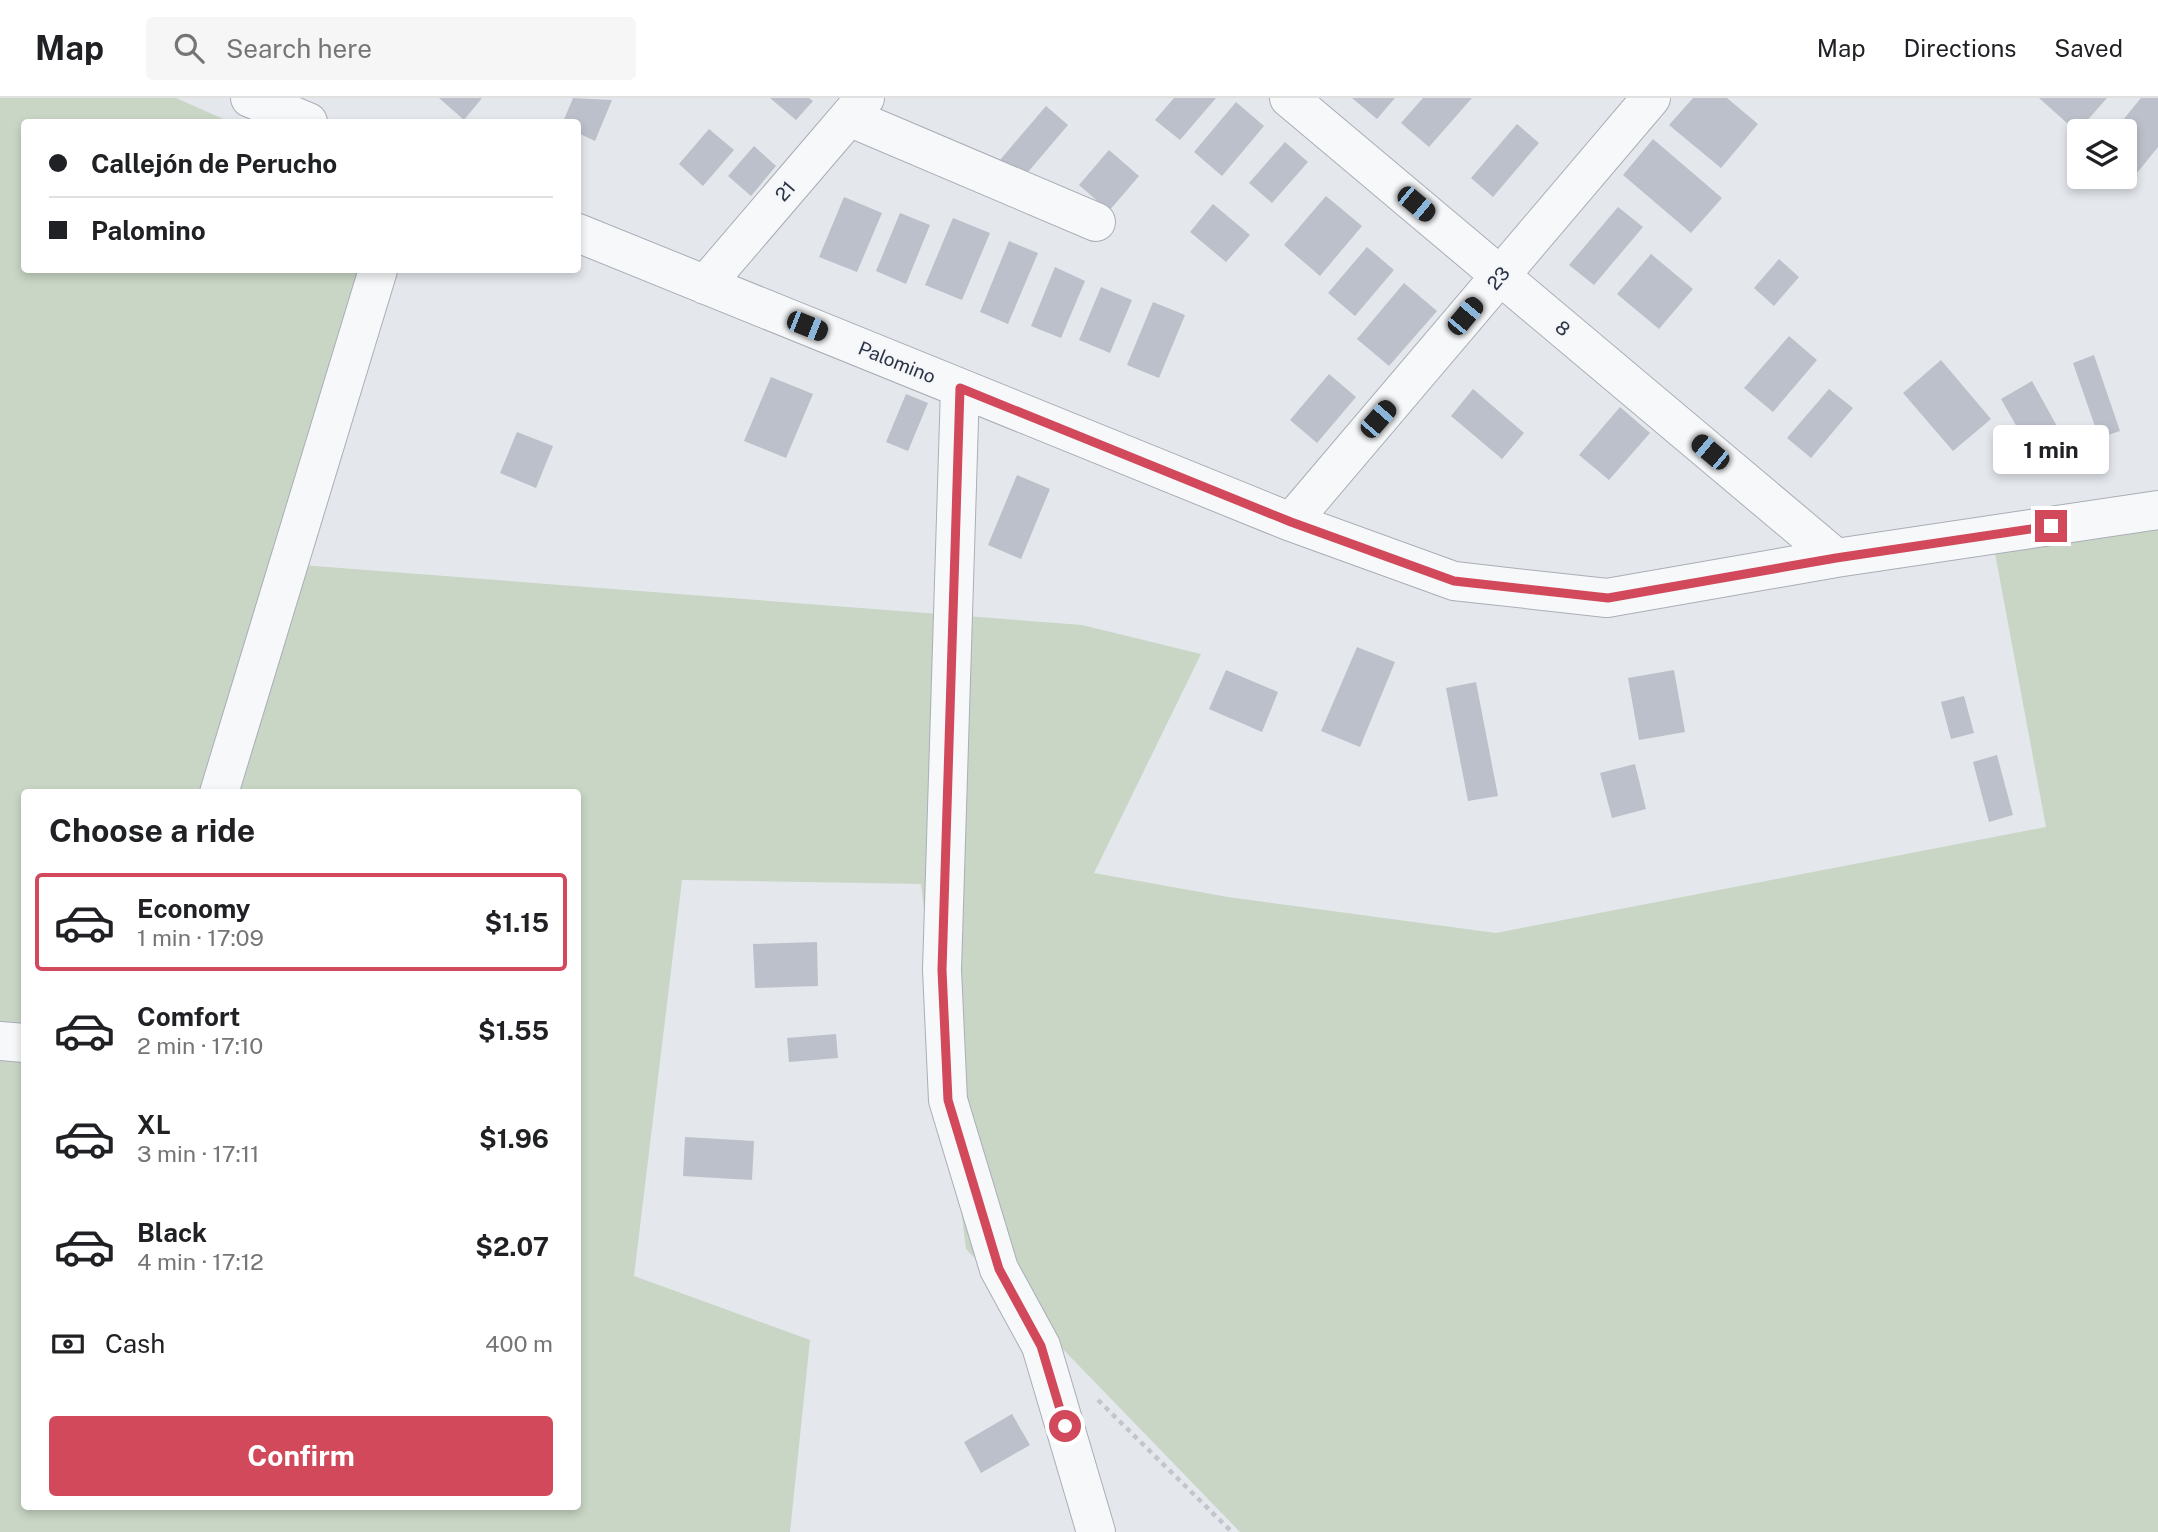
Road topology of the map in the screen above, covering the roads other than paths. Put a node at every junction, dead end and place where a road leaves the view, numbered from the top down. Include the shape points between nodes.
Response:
1 (250, 98) edge
2 (1289, 98) edge
3 (1651, 98) edge
4 (857, 108) edge
5 (301, 119) edge
6 (1097, 222) dead end
7 (581, 234) edge
8 (376, 273) edge
9 (1500, 275) junction
10 (705, 285) junction
11 (960, 388) junction
12 (2158, 509) edge
13 (1291, 522) junction
14 (1836, 558) junction
15 (220, 789) edge
16 (0, 1041) edge
17 (21, 1044) edge
18 (1096, 1532) edge

1 - 5 street
2 - 9 street, 8
3 - 9 street, 23
4 - 6 street
4 - 10 street, 21
7 - 10 street, Palomino
8 - 15 street
9 - 13 street, 23
9 - 14 street, 8
10 - 11 street, Palomino
11 - 13 street, Palomino
11 - 18 street via 942,970 948,1100 999,1269 1041,1346
12 - 14 street, Palomino
13 - 14 street, Palomino via 1454,581 1608,598
16 - 17 street

